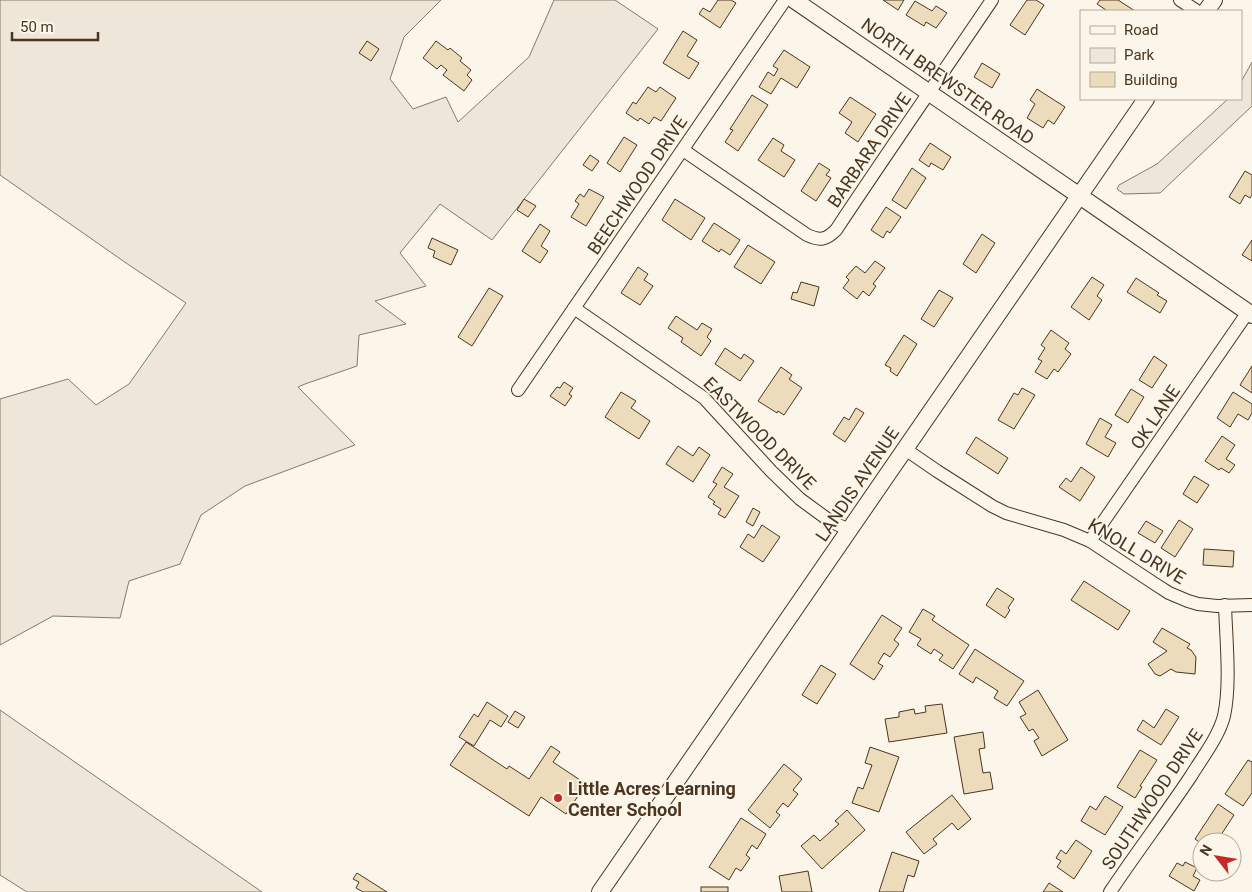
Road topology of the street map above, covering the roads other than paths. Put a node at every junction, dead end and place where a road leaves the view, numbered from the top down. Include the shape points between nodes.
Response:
1 (785, 0) edge
2 (794, 0) edge
3 (992, 0) edge
4 (1180, 0) edge
5 (1195, 10) edge
6 (928, 93) junction
7 (1145, 100) edge
8 (682, 150) junction
9 (1079, 196) junction
10 (574, 308) junction
11 (1250, 314) edge
12 (518, 390) dead end
13 (905, 449) junction
14 (849, 530) junction
15 (1090, 541) junction
16 (1225, 605) junction
17 (1252, 605) edge
18 (600, 892) edge
19 (1110, 892) edge

1 - 8 street, BEECHWOOD DRIVE
2 - 6 main road, NORTH BREWSTER ROAD
3 - 6 street, BARBARA DRIVE
4 - 5 street
6 - 8 street, BARBARA DRIVE via 836,230 822,239 807,236
6 - 9 main road, NORTH BREWSTER ROAD
7 - 9 main road, LANDIS AVENUE
8 - 10 street, BEECHWOOD DRIVE
9 - 11 main road, NORTH BREWSTER ROAD
9 - 13 main road, LANDIS AVENUE
10 - 12 street, BEECHWOOD DRIVE
10 - 14 street, EASTWOOD DRIVE via 704,398 800,499 830,521
11 - 15 street, OK LANE
13 - 14 main road, LANDIS AVENUE
13 - 15 street, KNOLL DRIVE via 1006,513
14 - 18 main road, LANDIS AVENUE
15 - 16 street, KNOLL DRIVE via 1169,593 1198,604
16 - 17 street, KNOLL DRIVE
16 - 19 street, SOUTHWOOD DRIVE via 1226,703 1218,732

